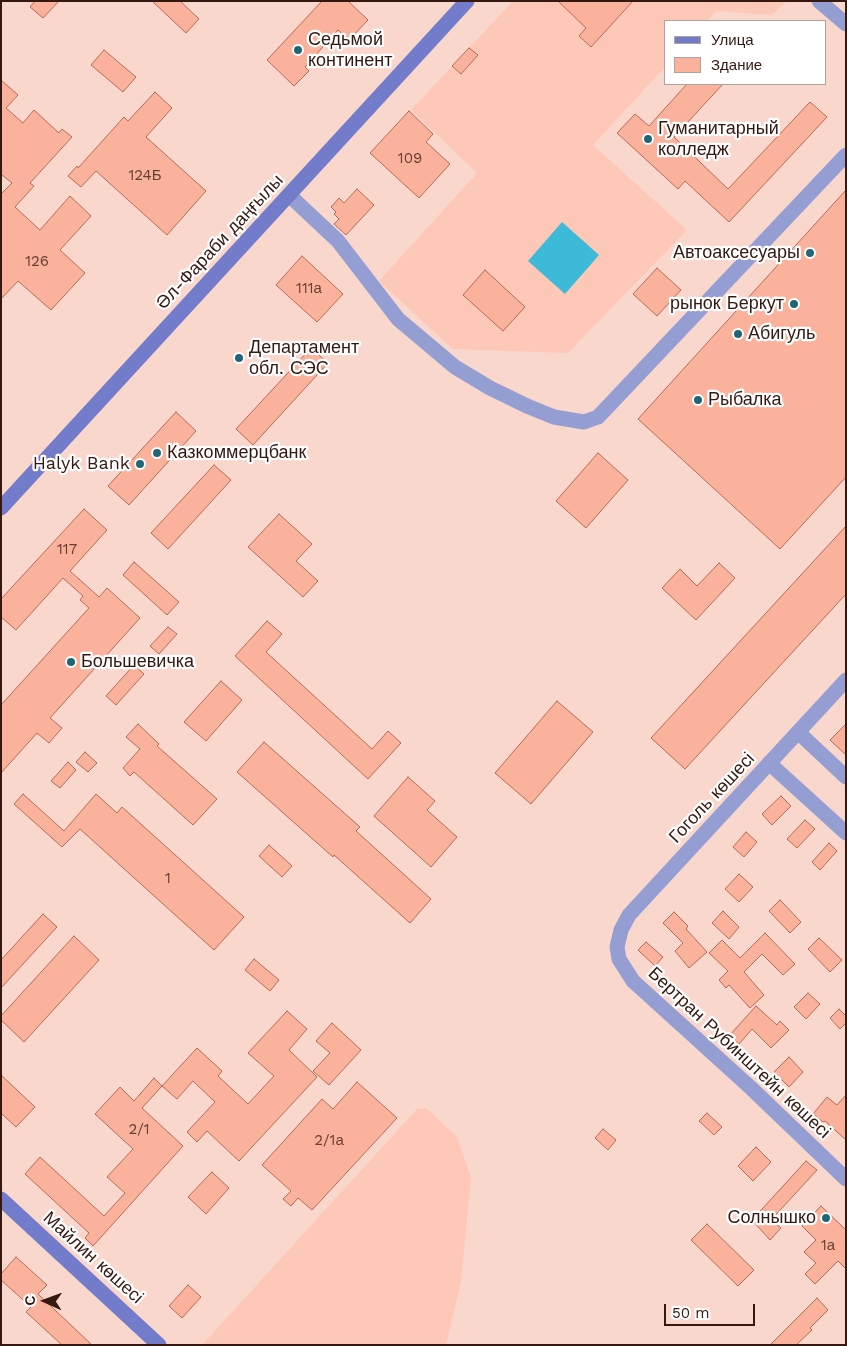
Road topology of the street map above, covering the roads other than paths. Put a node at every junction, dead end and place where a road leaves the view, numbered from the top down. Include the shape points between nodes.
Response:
1 (467, 1) edge
2 (819, 1) edge
3 (846, 24) edge
4 (846, 156) edge
5 (289, 195) junction
6 (1, 508) edge
7 (846, 680) edge
8 (798, 732) junction
9 (769, 764) junction
10 (846, 777) edge
11 (846, 833) edge
12 (617, 947) joint
13 (846, 1179) edge
14 (1, 1199) edge
15 (159, 1345) edge

1 - 5 main road, Әл-Фараби даңғылы
2 - 3 street
4 - 5 street via 598,417 584,422 554,417 527,406 455,368 398,319 338,241
5 - 6 main road, Әл-Фараби даңғылы
7 - 8 street, Гоголь көшесі
8 - 9 street, Гоголь көшесі
8 - 10 street
9 - 11 street
9 - 12 street, Гоголь көшесі via 629,914
12 - 13 street, Бертран Рубинштейн көшесі via 619,959 633,981 752,1088
14 - 15 main road, Майлин көшесі

